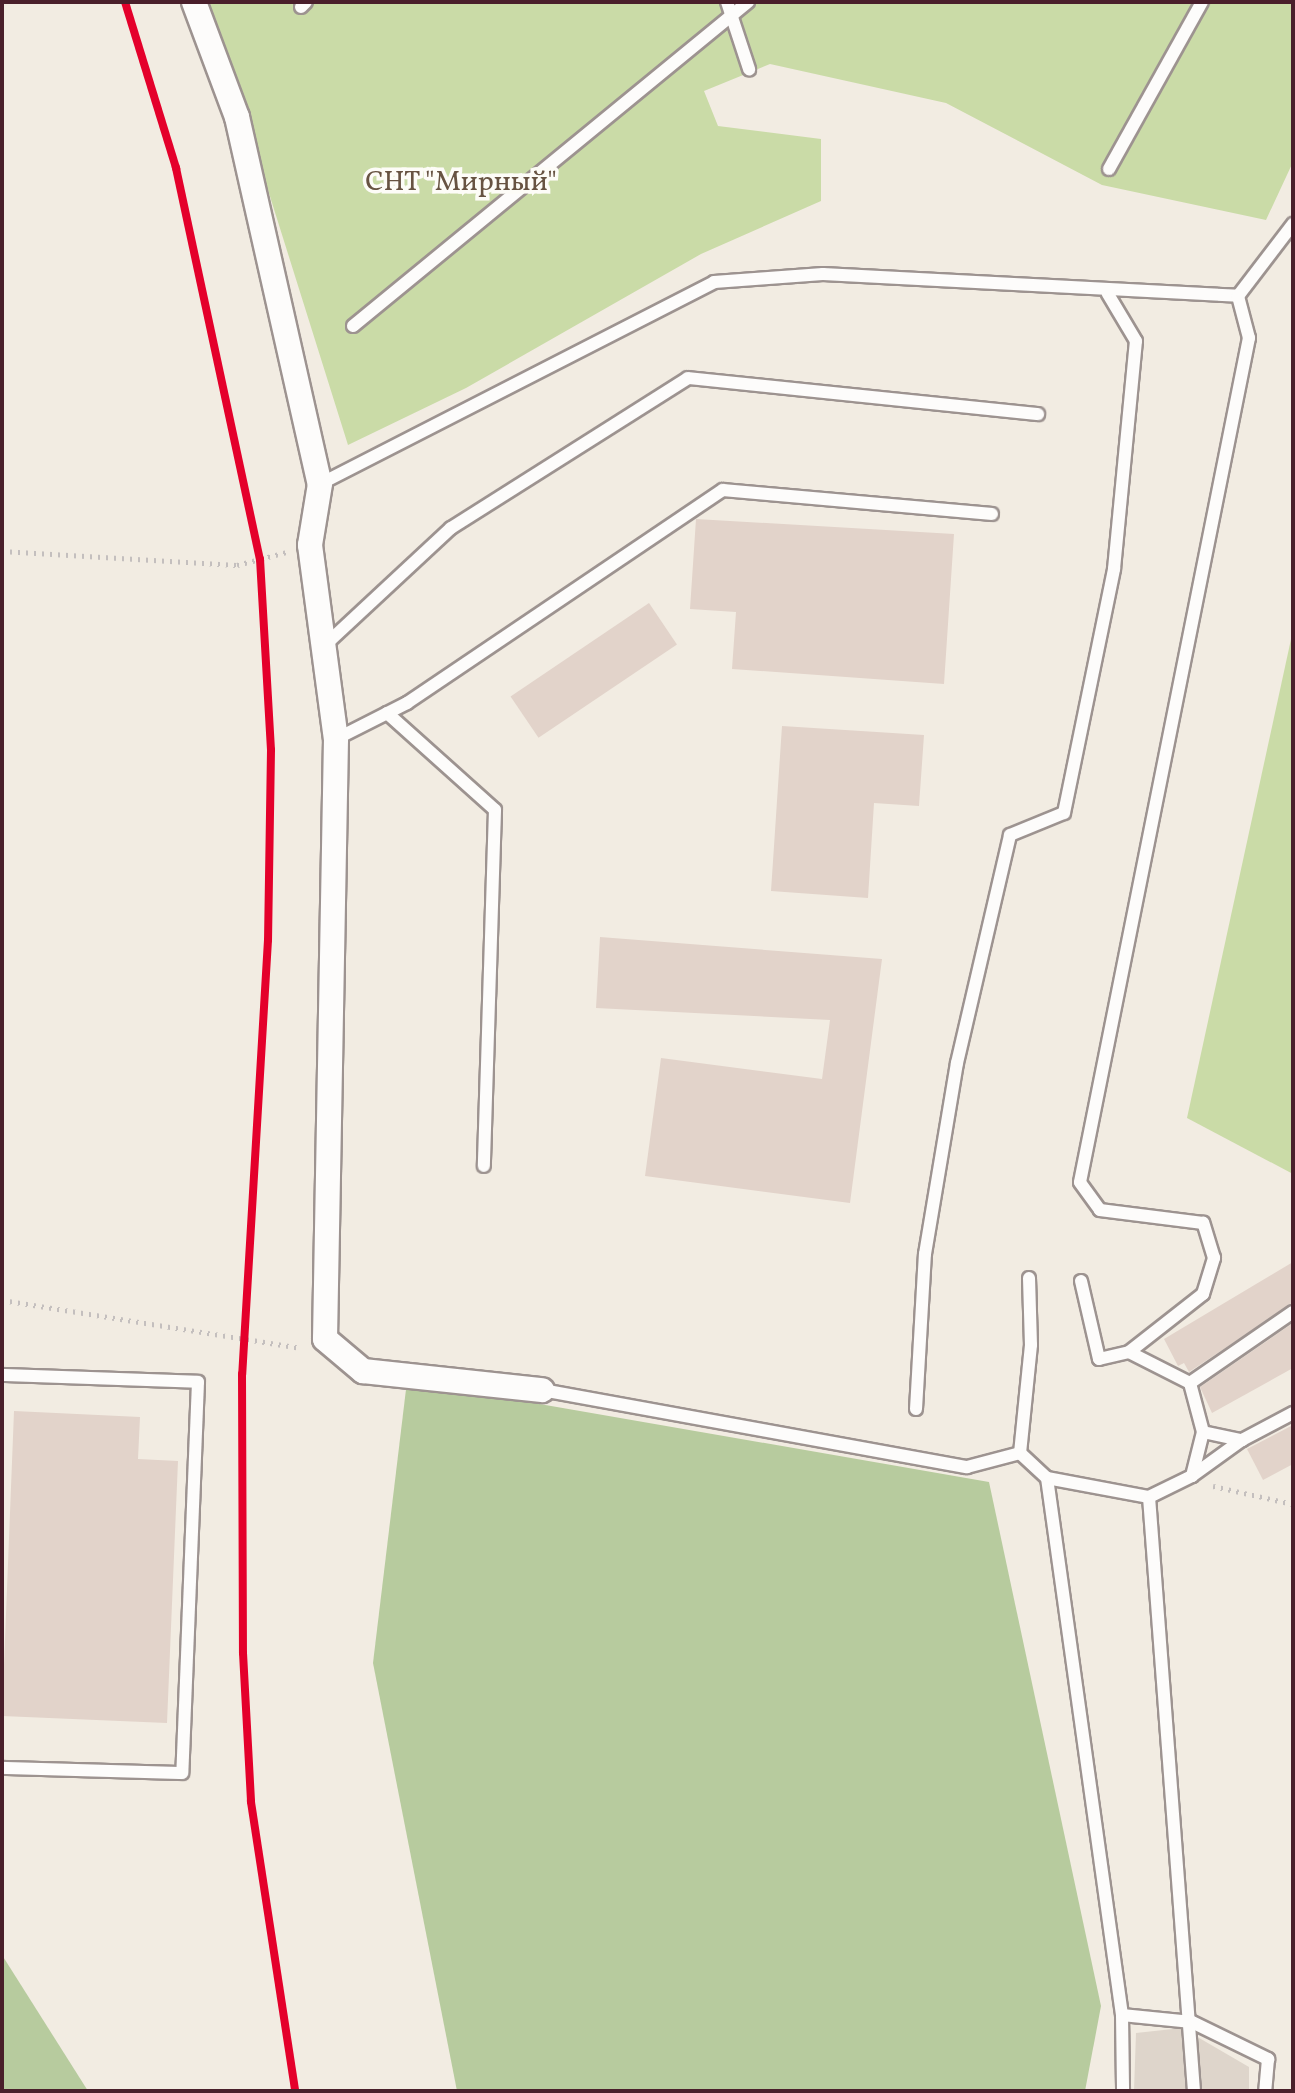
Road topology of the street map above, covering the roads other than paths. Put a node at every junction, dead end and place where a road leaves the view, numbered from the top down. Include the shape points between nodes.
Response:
1 (194, 2) edge
2 (727, 2) edge
3 (748, 2) edge
4 (1202, 2) edge
5 (732, 16) junction
6 (749, 69) dead end
7 (1109, 169) dead end
8 (1293, 224) edge
9 (1108, 294) junction
10 (1238, 296) junction
11 (353, 326) dead end
12 (1038, 414) dead end
13 (320, 484) junction
14 (992, 514) dead end
15 (324, 646) junction
16 (387, 713) junction
17 (336, 739) junction
18 (484, 1166) dead end
19 (1029, 1278) dead end
20 (1081, 1281) dead end
21 (1293, 1312) edge
22 (1129, 1352) junction
23 (2, 1375) edge
24 (1190, 1383) junction
25 (542, 1390) joint
26 (916, 1409) dead end
27 (1293, 1413) edge
28 (1203, 1432) junction
29 (1242, 1440) junction
30 (1020, 1453) junction
31 (1192, 1476) junction
32 (1047, 1478) junction
33 (1149, 1497) junction
34 (2, 1768) edge
35 (1122, 2015) junction
36 (1192, 2022) junction
37 (1123, 2091) edge
38 (1194, 2091) edge
39 (1265, 2091) edge

1 - 13 street via 237,117
2 - 5 lane
3 - 5 lane
4 - 7 lane
5 - 6 lane
5 - 11 lane
8 - 10 lane
9 - 10 lane
9 - 13 lane via 823,274 714,282
9 - 26 lane via 1136,341 1114,569 1064,813 1010,835 1006,850 957,1063 925,1254
10 - 22 lane via 1249,338 1080,1182 1100,1210 1203,1223 1214,1258 1203,1294
12 - 15 lane via 688,378 451,528
13 - 15 street via 310,545
14 - 16 lane via 723,490
15 - 17 street
16 - 17 lane
16 - 18 lane via 495,810
17 - 25 street via 325,1339 363,1371
19 - 30 lane via 1031,1345
20 - 22 lane via 1099,1359
21 - 24 lane
22 - 24 lane
23 - 34 lane via 198,1382 182,1773
24 - 28 lane
25 - 30 lane via 967,1467
27 - 29 lane
28 - 29 lane
28 - 31 lane
29 - 31 lane
30 - 32 lane
31 - 33 lane
32 - 33 lane
32 - 35 lane
33 - 36 lane
35 - 36 lane
35 - 37 lane
36 - 38 lane
36 - 39 lane via 1268,2059

